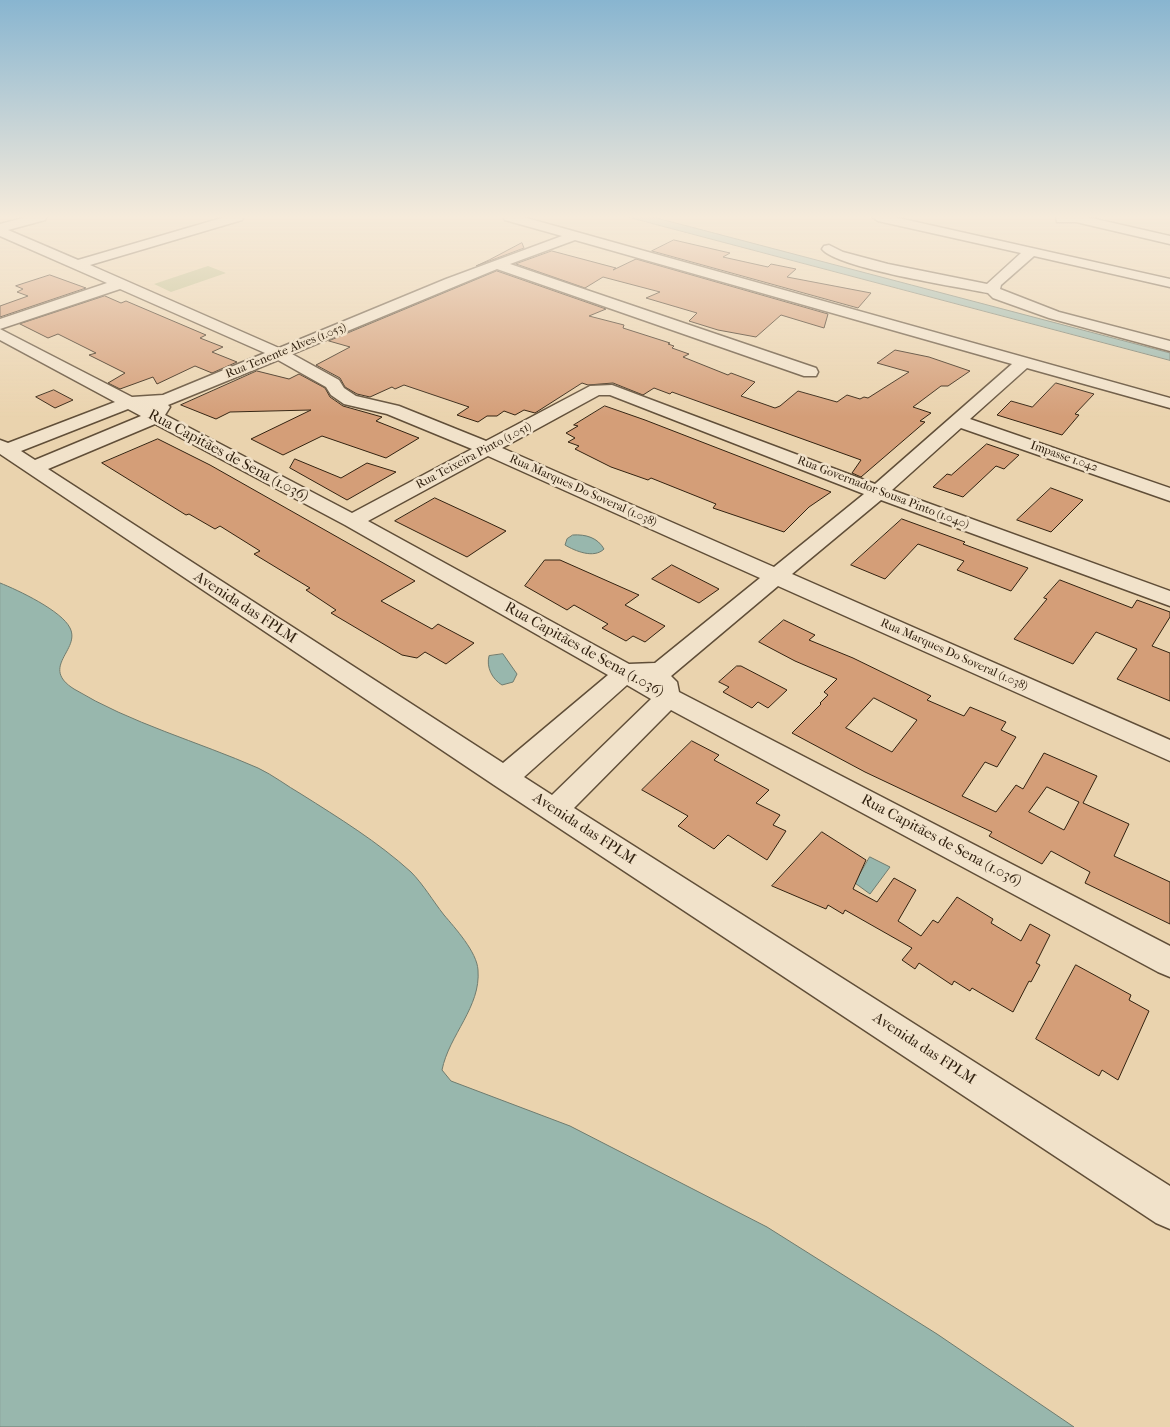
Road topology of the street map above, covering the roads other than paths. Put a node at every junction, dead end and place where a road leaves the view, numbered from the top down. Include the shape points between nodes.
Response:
1 (120, 284) joint
2 (452, 284) edge
3 (552, 284) edge
4 (743, 284) edge
5 (962, 284) edge
6 (996, 284) edge
7 (993, 290) junction
8 (0, 324) edge
9 (0, 334) edge
10 (1170, 346) edge
11 (280, 354) junction
12 (1024, 362) junction
13 (810, 372) dead end
14 (596, 390) joint
15 (128, 403) junction
16 (1170, 403) edge
17 (160, 409) junction
18 (958, 421) junction
19 (3, 448) edge
20 (489, 449) junction
21 (33, 468) junction
22 (878, 492) junction
23 (1170, 495) edge
24 (352, 521) junction
25 (778, 577) junction
26 (1170, 599) edge
27 (626, 673) junction
28 (665, 684) junction
29 (1170, 751) edge
30 (504, 778) junction
31 (554, 810) junction
32 (1170, 962) edge
33 (1170, 1209) edge

1 - 8 street
1 - 11 street, Rua Marques Do Soveral (1.038)
2 - 11 street, Rua Tenente Alves (1.053)
3 - 13 street
4 - 12 street
5 - 7 street
6 - 7 street
7 - 10 street via 1014,302 1054,315
9 - 15 street, Rua Capitães de Sena (1.036)
11 - 17 street, Rua Tenente Alves (1.053)
11 - 20 street, Rua Marques Do Soveral (1.038) via 333,384 350,400 393,410
12 - 16 street
12 - 18 street
14 - 20 street, Rua Teixeira Pinto (1.051)
14 - 22 street, Rua Governador Sousa Pinto (1.040) via 612,390
15 - 17 street, Rua Capitães de Sena (1.036)
15 - 19 street
17 - 21 street, Rua Tenente Alves (1.053)
17 - 24 street, Rua Capitães de Sena (1.036)
18 - 22 street
18 - 23 street, Impasse 1.042
19 - 21 street, Avenida das FPLM
20 - 24 street, Rua Teixeira Pinto (1.051)
20 - 25 street, Rua Marques Do Soveral (1.038)
21 - 30 street, Avenida das FPLM
22 - 25 street
22 - 26 street, Rua Governador Sousa Pinto (1.040)
24 - 27 street, Rua Capitães de Sena (1.036)
25 - 28 street
25 - 29 street, Rua Marques Do Soveral (1.038)
27 - 28 street, Rua Capitães de Sena (1.036)
27 - 30 street
28 - 31 street
28 - 32 street, Rua Capitães de Sena (1.036)
30 - 31 street, Avenida das FPLM
31 - 33 street, Avenida das FPLM

